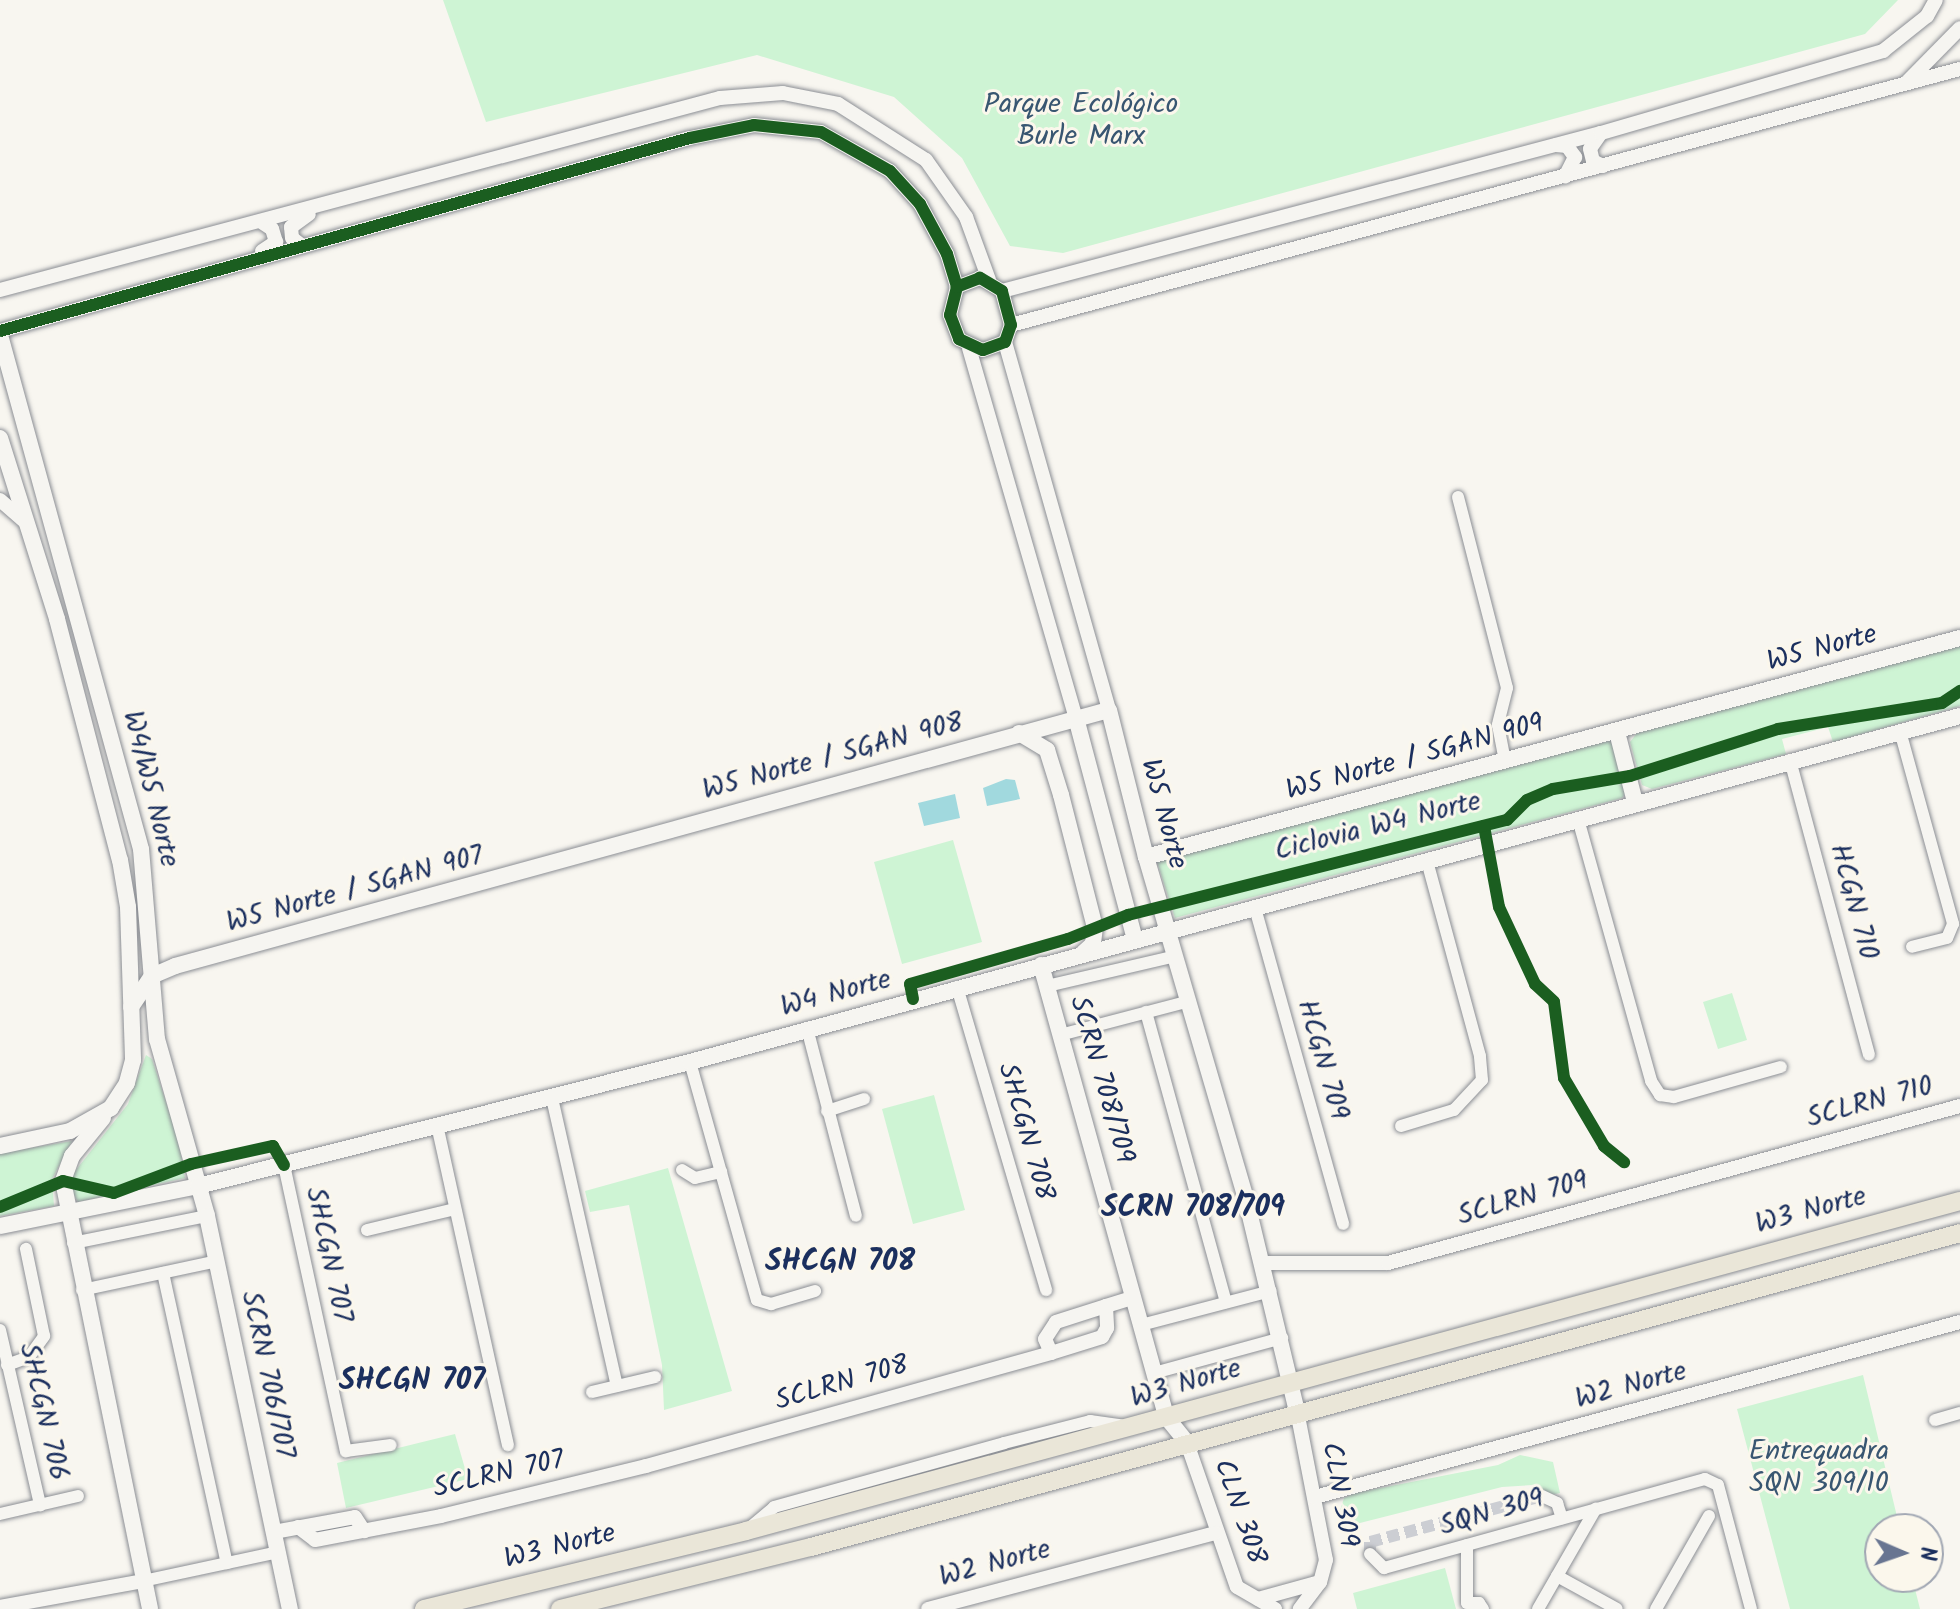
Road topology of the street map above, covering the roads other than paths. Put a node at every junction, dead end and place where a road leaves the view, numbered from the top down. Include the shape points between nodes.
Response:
1 (1936, 0) edge
2 (1960, 28) edge
3 (1960, 69) edge
4 (1904, 84) junction
5 (1601, 133) junction
6 (1553, 145) junction
7 (1603, 166) junction
8 (1565, 177) junction
9 (351, 198) junction
10 (263, 223) junction
11 (301, 245) junction
12 (198, 273) junction
13 (989, 280) junction
14 (957, 287) junction
15 (0, 290) edge
16 (1002, 291) junction
17 (1011, 325) junction
18 (0, 333) edge
19 (1005, 342) junction
20 (969, 348) junction
21 (0, 388) edge
22 (19, 397) junction
23 (0, 438) edge
24 (1458, 497) dead end
25 (0, 500) edge
26 (31, 529) junction
27 (1960, 638) edge
28 (1697, 709) joint
29 (1109, 710) junction
30 (1960, 716) edge
31 (1076, 718) junction
32 (1900, 731) junction
33 (1617, 732) junction
34 (1019, 733) junction
35 (1790, 760) junction
36 (1505, 761) junction
37 (1635, 802) junction
38 (1578, 819) junction
39 (572, 856) joint
40 (1146, 857) junction
41 (1427, 861) junction
42 (1255, 908) junction
43 (1168, 932) junction
44 (1135, 940) junction
45 (1912, 947) dead end
46 (1082, 954) junction
47 (1176, 956) junction
48 (1041, 965) junction
49 (152, 976) junction
50 (1047, 986) junction
51 (957, 987) junction
52 (1190, 1001) junction
53 (131, 1007) junction
54 (1146, 1012) junction
55 (807, 1028) junction
56 (1060, 1035) junction
57 (1869, 1055) dead end
58 (133, 1060) junction
59 (690, 1062) junction
60 (1781, 1067) dead end
61 (166, 1070) junction
62 (552, 1098) junction
63 (864, 1099) dead end
64 (1960, 1106) edge
65 (111, 1108) junction
66 (827, 1111) junction
67 (437, 1125) junction
68 (1401, 1126) dead end
69 (0, 1146) edge
70 (1794, 1151) joint
71 (284, 1165) junction
72 (682, 1170) dead end
73 (721, 1172) junction
74 (198, 1186) junction
75 (1960, 1201) edge
76 (455, 1209) junction
77 (68, 1212) junction
78 (207, 1216) junction
79 (856, 1216) dead end
80 (1343, 1224) dead end
81 (0, 1226) edge
82 (367, 1230) dead end
83 (1960, 1233) edge
84 (73, 1243) junction
85 (26, 1249) dead end
86 (217, 1261) junction
87 (1263, 1263) junction
88 (163, 1273) junction
89 (82, 1290) junction
90 (1046, 1290) dead end
91 (815, 1291) dead end
92 (1271, 1291) junction
93 (1133, 1298) junction
94 (1226, 1302) junction
95 (1106, 1306) junction
96 (1960, 1322) edge
97 (1141, 1325) junction
98 (0, 1330) edge
99 (1282, 1338) junction
100 (1051, 1353) junction
101 (1400, 1353) junction
102 (1365, 1362) junction
103 (7, 1365) junction
104 (1154, 1373) junction
105 (655, 1377) dead end
106 (1292, 1384) junction
107 (1400, 1384) junction
108 (617, 1386) junction
109 (592, 1392) dead end
110 (1343, 1400) junction
111 (1297, 1411) junction
112 (1960, 1413) edge
113 (1167, 1418) junction
114 (1935, 1420) dead end
115 (1130, 1429) junction
116 (1094, 1437) junction
117 (1187, 1443) junction
118 (391, 1445) dead end
119 (508, 1445) dead end
120 (1052, 1448) junction
121 (646, 1466) joint
122 (1094, 1467) junction
123 (1028, 1486) junction
124 (78, 1496) dead end
125 (1542, 1496) dead end
126 (1315, 1497) junction
127 (40, 1505) junction
128 (1596, 1508) junction
129 (0, 1514) edge
130 (1709, 1516) dead end
131 (1562, 1518) junction
132 (746, 1531) junction
133 (274, 1532) junction
134 (1215, 1533) junction
135 (1467, 1545) junction
136 (278, 1552) junction
137 (1370, 1554) dead end
138 (227, 1563) junction
139 (1557, 1576) junction
140 (143, 1581) junction
141 (1320, 1582) junction
142 (1258, 1599) junction
143 (0, 1607) edge
144 (428, 1608) edge
145 (150, 1609) edge
146 (290, 1609) edge
147 (560, 1609) edge
148 (928, 1609) edge
149 (1275, 1609) edge
150 (1300, 1609) edge
151 (1483, 1609) edge
152 (1538, 1609) edge
153 (1617, 1609) edge
154 (1656, 1609) edge
155 (1751, 1609) edge

1 - 5 street via 1927,16 1883,51
2 - 4 street
3 - 4 street
4 - 7 street
5 - 6 street
5 - 7 street via 1590,149 1593,161
6 - 8 street via 1567,146 1573,153
6 - 16 street
7 - 8 street
8 - 17 street
9 - 10 street
9 - 11 street via 293,224 292,238
9 - 13 street via 720,98 783,93 838,104 926,160 966,217
10 - 12 street via 274,233 271,248
10 - 15 street
11 - 12 street
11 - 14 street via 754,125 834,137 890,171 935,228
12 - 18 street
13 - 14 street via 973,279
13 - 16 street
14 - 20 street via 951,323
16 - 17 street
17 - 19 street
18 - 22 main road, W4/W5 Norte
19 - 20 street via 983,350
19 - 29 street
20 - 31 street
21 - 22 main road
22 - 49 main road, W4/W5 Norte via 141,849
23 - 26 main road, W4/W5 Norte
24 - 36 street via 1507,688 1498,725
25 - 26 street
26 - 53 main road, W4/W5 Norte via 120,860 128,907
27 - 28 main road, W5 Norte
28 - 33 main road, W5 Norte / SGAN 909
29 - 31 main road, W5 Norte / SGAN 908
29 - 40 main road, W5 Norte
30 - 32 main road, W4 Norte
31 - 34 main road, W5 Norte / SGAN 908
31 - 44 main road
32 - 35 main road, W4 Norte
32 - 45 street via 1953,924 1947,938
33 - 36 main road, W5 Norte / SGAN 909
33 - 37 main road
34 - 39 main road, W5 Norte / SGAN 908
34 - 46 main road via 1047,750 1061,795 1095,927 1093,944
35 - 37 main road, W4 Norte
35 - 57 street, HCGN 710
36 - 40 main road, W5 Norte / SGAN 909
37 - 38 main road, W4 Norte
38 - 41 main road, W4 Norte
38 - 60 street via 1651,1081 1660,1095 1674,1097
39 - 49 main road, W5 Norte / SGAN 907
40 - 43 main road, W5 Norte
41 - 42 main road, W4 Norte
41 - 68 street via 1482,1080 1454,1110
42 - 43 main road, W4 Norte
42 - 80 street, HCGN 709
43 - 44 main road, W4 Norte
43 - 47 main road
44 - 46 main road, W4 Norte
46 - 48 main road, W4 Norte
47 - 50 street, SCRN 708/709
47 - 52 main road
48 - 50 main road, SCRN 708/709
48 - 51 main road, W4 Norte
49 - 53 main road
49 - 61 main road, W4/W5 Norte
50 - 56 main road, SCRN 708/709
51 - 55 main road, W4 Norte
51 - 90 street, SHCGN 708
52 - 54 street
52 - 87 main road
53 - 58 main road, W4/W5 Norte
54 - 56 street
54 - 94 street
55 - 59 main road, W4 Norte
55 - 66 street
56 - 93 main road, SCRN 708/709
58 - 61 main road via 144,1053
58 - 65 main road via 127,1083
59 - 62 main road, W4 Norte
59 - 73 street
61 - 74 main road, W4/W5 Norte
62 - 67 main road, W4 Norte
62 - 108 street
63 - 66 street
64 - 70 street, SCLRN 710
65 - 69 main road via 70,1131
65 - 77 main road via 72,1156 63,1181
66 - 79 street
67 - 71 main road, W4 Norte
67 - 76 street
70 - 87 street, SCLRN 709 via 1388,1263
71 - 74 main road, W4 Norte
71 - 118 street, SHCGN 707 via 346,1451
72 - 73 street via 695,1178
73 - 91 street via 757,1300 771,1304
74 - 77 main road, W4 Norte
74 - 78 main road, W4/W5 Norte
75 - 101 main road, W3 Norte
76 - 82 street, SHCGN 707
76 - 119 street
77 - 81 main road, W4 Norte
77 - 84 main road
78 - 84 street
78 - 86 main road, W4/W5 Norte
83 - 107 main road, W3 Norte
84 - 89 main road
85 - 103 street via 43,1342 29,1357
86 - 88 street, SCRN 706/707
86 - 133 main road, SCRN 706/707
87 - 92 main road
88 - 89 street, SCRN 706/707
88 - 138 street
89 - 140 main road
92 - 94 street
92 - 99 main road
93 - 95 street
93 - 97 main road, SCRN 708/709
94 - 97 street
95 - 100 street, SCLRN 708 via 1102,1337
95 - 100 street via 1051,1325 1045,1339
96 - 126 street, W2 Norte
97 - 104 main road, SCRN 708/709
98 - 103 street, SHCGN 706
99 - 104 street
99 - 106 main road
100 - 121 street, SCLRN 708
101 - 102 main road, W3 Norte
101 - 107 main road via 1393,1367
102 - 106 main road, W3 Norte
102 - 110 main road via 1377,1370 1379,1380
103 - 127 street, SHCGN 706
104 - 113 main road, SCRN 708/709
105 - 108 street
106 - 111 main road, CLN 309
106 - 113 main road, W3 Norte
107 - 110 main road, W3 Norte
108 - 109 street
110 - 111 main road, W3 Norte
111 - 117 main road, W3 Norte
111 - 126 street, CLN 309
112 - 114 street
113 - 115 main road, W3 Norte
113 - 117 main road, CLN 308
115 - 116 main road, W3 Norte
115 - 132 street via 1090,1421 1004,1443 774,1507
116 - 120 main road, W3 Norte
116 - 122 main road via 1080,1453 1083,1462
117 - 122 main road, W3 Norte
117 - 134 street, CLN 308
120 - 123 main road via 1063,1453 1063,1467
120 - 132 main road, W3 Norte
121 - 133 street, SCLRN 707 via 364,1531 355,1517
122 - 123 main road, W3 Norte
123 - 147 main road, W3 Norte via 721,1571
124 - 127 street, SHCGN 706
125 - 131 street via 1557,1503
126 - 141 street, CLN 309 via 1326,1560
127 - 129 street, SHCGN 706
128 - 131 street, SQN 309
128 - 139 street, SQN 309
128 - 155 street, SQN 309 via 1694,1480 1713,1481 1723,1499
130 - 154 street
131 - 135 street, SQN 309
132 - 144 main road, W3 Norte
133 - 136 main road, SCRN 706/707
134 - 142 street, CLN 308 via 1237,1587
134 - 148 street, W2 Norte
135 - 137 street, SQN 309 via 1379,1567
135 - 151 street via 1467,1603 1479,1603
136 - 138 street
136 - 146 main road, SCRN 706/707
138 - 140 street
139 - 152 street, SQN 309
139 - 153 street
140 - 143 street
140 - 145 main road
141 - 142 street
141 - 150 street, CLN 309
142 - 149 street, CLN 308

